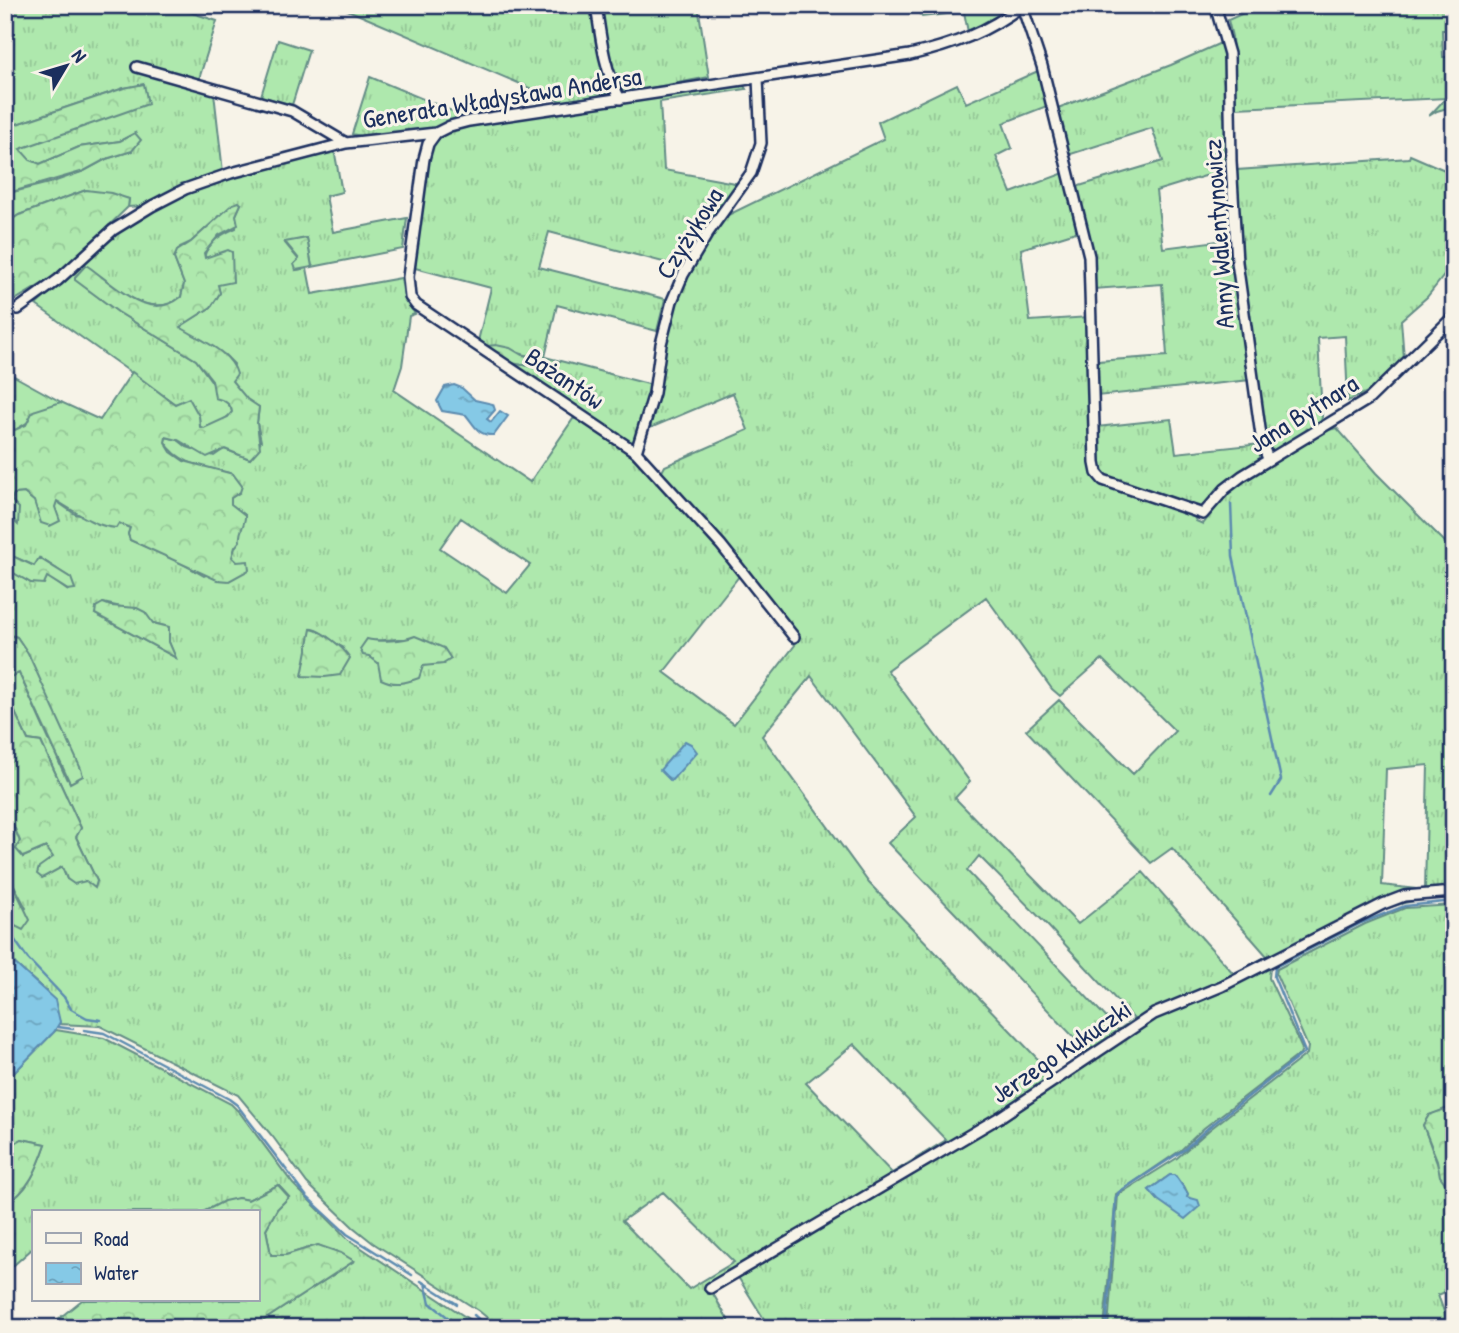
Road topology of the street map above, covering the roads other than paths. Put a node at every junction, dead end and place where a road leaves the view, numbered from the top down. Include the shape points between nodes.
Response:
1 (596, 5) edge
2 (1215, 5) edge
3 (1022, 6) edge
4 (137, 67) dead end
5 (758, 78) junction
6 (620, 99) junction
7 (436, 133) junction
8 (346, 143) junction
9 (18, 309) dead end
10 (1454, 316) edge
11 (636, 452) junction
12 (1268, 459) junction
13 (794, 636) dead end
14 (1454, 892) edge
15 (710, 1288) dead end

1 - 6 street via 603,57
2 - 12 street, Anny Walentynowicz via 1229,54 1237,262
3 - 5 street, Generała Władysława Andersa via 985,31 934,50
3 - 12 street, Jana Bytnara via 1042,66 1089,256 1097,473 1108,483 1203,514 1234,482
4 - 8 street via 292,111
5 - 6 street, Generała Władysława Andersa
5 - 11 street, Czyżykowa via 761,143 751,173 708,233 672,301 654,393
6 - 7 street, Generała Władysława Andersa via 468,121
7 - 8 street, Generała Władysława Andersa
7 - 11 street, Bażantów via 424,159 408,276 410,297 425,312
8 - 9 street, Generała Władysława Andersa via 219,177 171,195 113,230
10 - 12 street, Jana Bytnara via 1369,399
11 - 13 street, Bażantów via 721,545
14 - 15 street, Jerzego Kukuczki via 1404,895 1222,986 1154,1014 1000,1117

